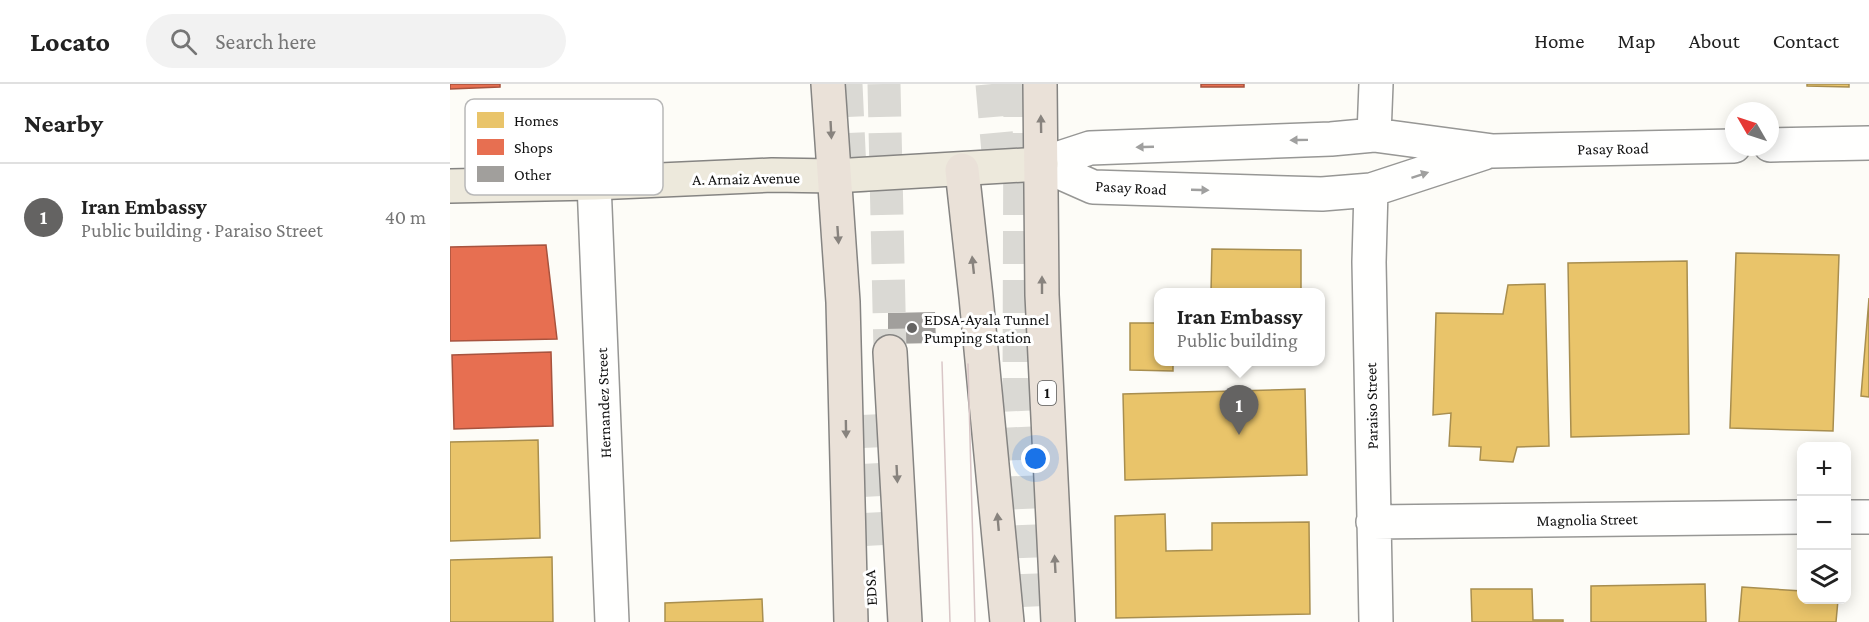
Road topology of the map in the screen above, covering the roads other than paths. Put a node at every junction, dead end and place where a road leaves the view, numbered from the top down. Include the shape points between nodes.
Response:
1 (828, 84) edge
2 (1040, 84) edge
3 (1376, 84) edge
4 (1374, 135) junction
5 (1869, 143) edge
6 (1779, 145) edge
7 (1725, 146) edge
8 (1493, 151) junction
9 (1041, 164) junction
10 (962, 170) junction
11 (834, 176) junction
12 (663, 180) edge
13 (450, 186) edge
14 (465, 186) edge
15 (1371, 190) junction
16 (594, 195) edge
17 (890, 352) tunnel mouth
18 (1797, 517) edge
19 (1851, 517) edge
20 (1869, 517) edge
21 (1373, 522) junction
22 (868, 555) tunnel mouth
23 (612, 622) edge
24 (851, 622) edge
25 (872, 622) edge
26 (905, 622) edge
27 (1007, 622) edge
28 (1058, 622) edge
29 (1376, 622) edge

1 -> 11 highway
9 -> 2 highway, 1
3 - 4 street
4 - 8 street, Pasay Road
4 -> 9 street, Pasay Road via 1090,148
5 - 6 street
7 - 8 street, Pasay Road
15 -> 8 street, Pasay Road
9 - 10 main road, A. Arnaiz Avenue
9 -> 15 street, Pasay Road via 1093,187 1322,194
28 -> 9 highway, 1 via 1042,295
10 - 11 main road, A. Arnaiz Avenue
27 -> 10 highway
11 - 12 main road, A. Arnaiz Avenue
11 -> 24 highway via 843,302
13 - 14 main road, A. Arnaiz Avenue
15 - 21 street, Paraiso Street
16 - 23 street, Hernandez Street
17 -> 26 highway
18 - 21 street, Magnolia Street
19 - 20 street
21 - 29 street, Paraiso Street
22 - 25 highway, EDSA

